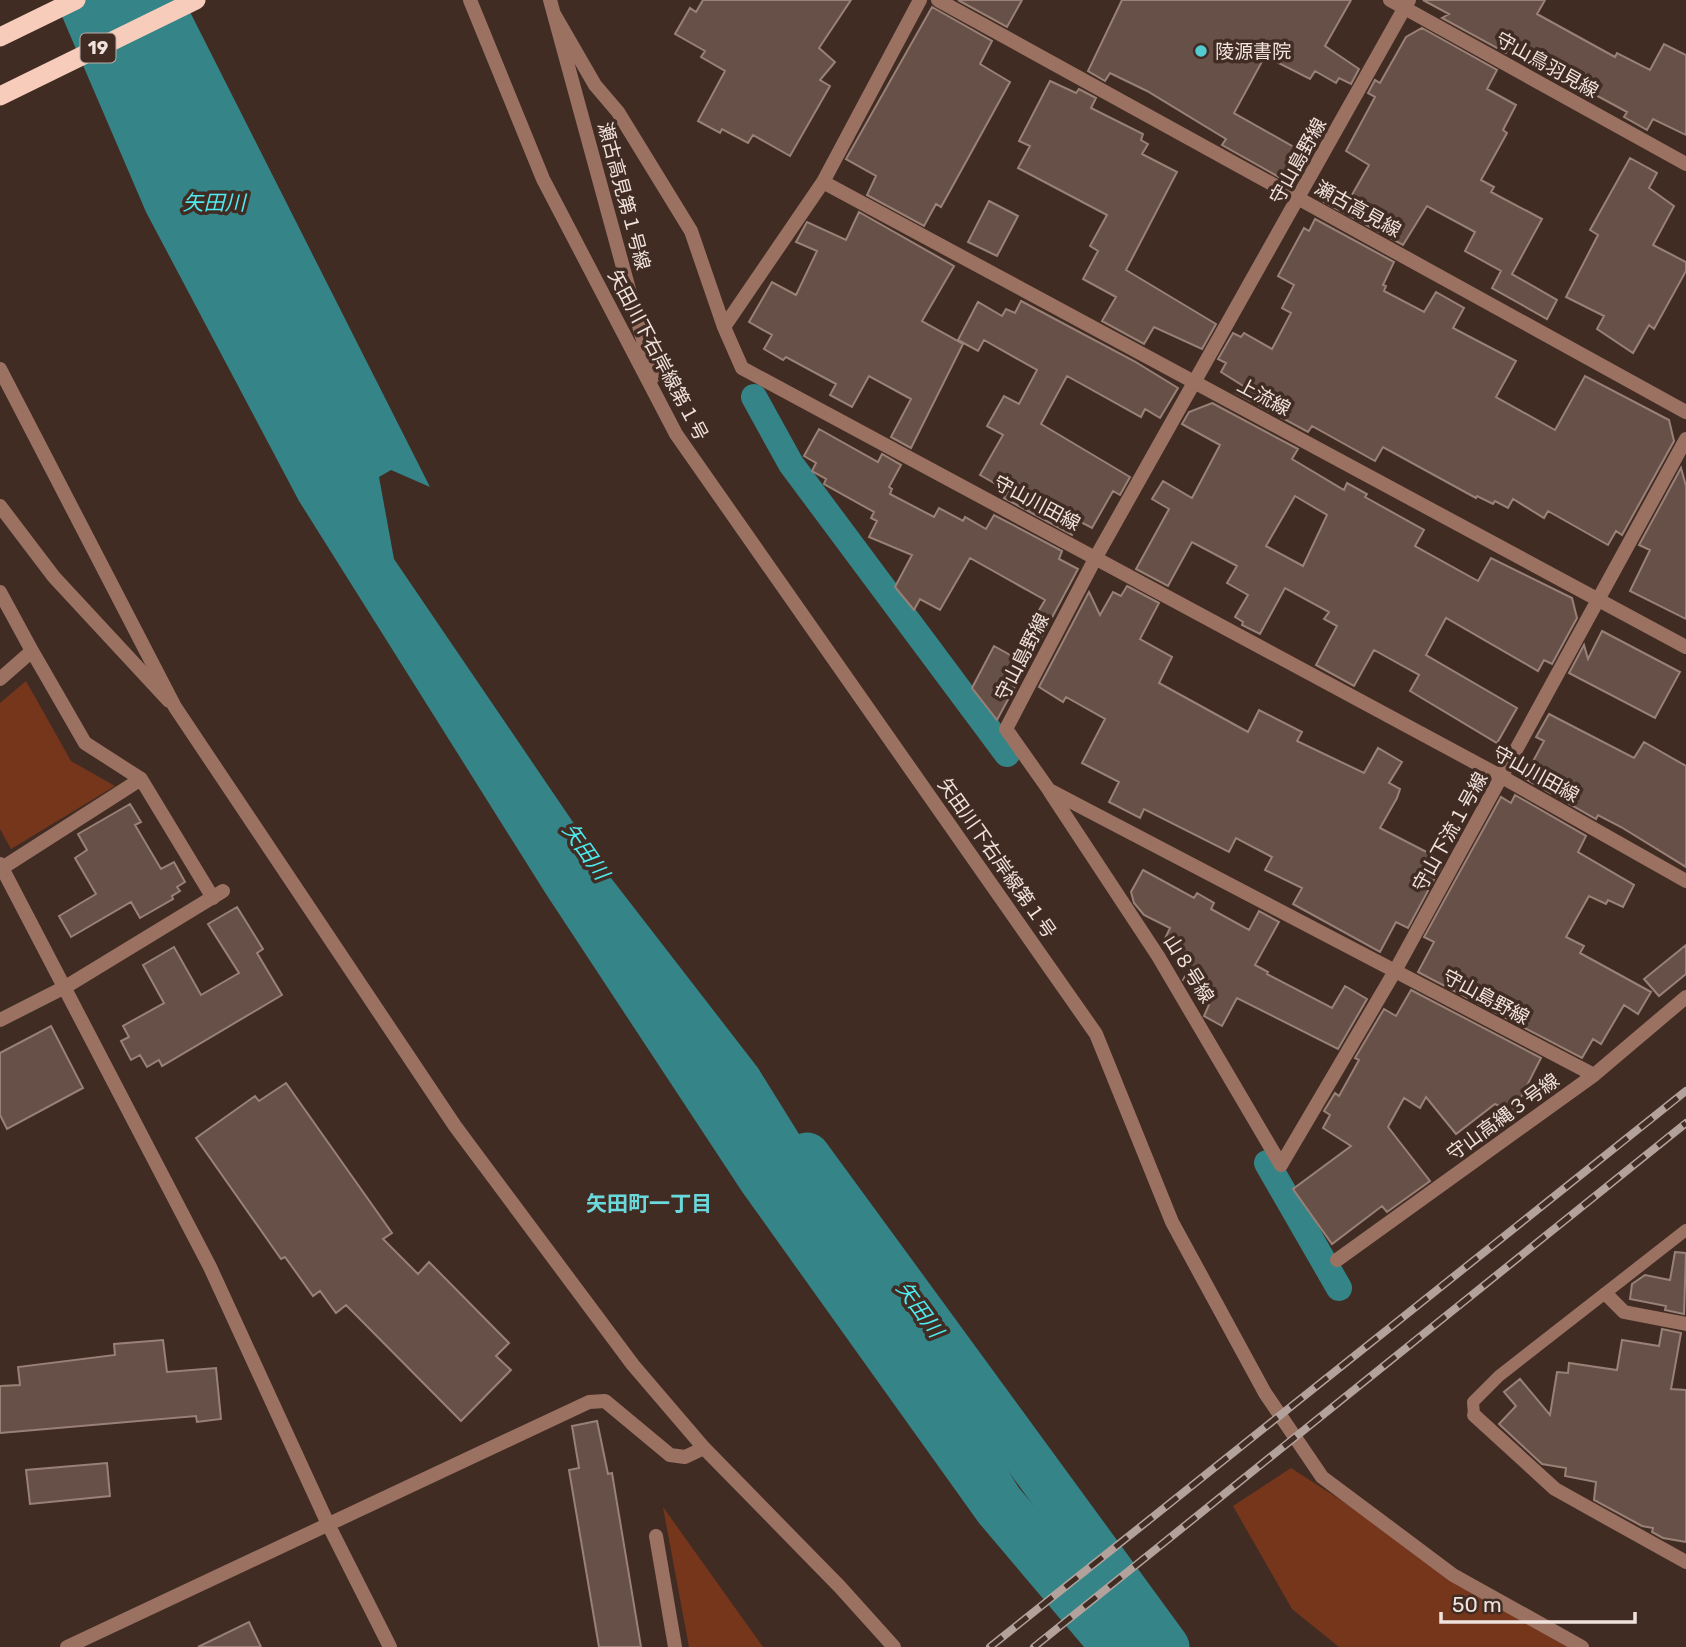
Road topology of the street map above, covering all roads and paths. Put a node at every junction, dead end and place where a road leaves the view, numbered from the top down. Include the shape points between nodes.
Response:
1 (76, 0) edge
2 (196, 0) edge
3 (470, 0) edge
4 (920, 0) edge
5 (937, 0) edge
6 (1390, 0) edge
7 (1407, 4) edge
8 (552, 7) edge
9 (0, 37) edge
10 (0, 96) edge
11 (1686, 164) edge
12 (823, 182) junction
13 (1299, 199) junction
14 (724, 327) junction
15 (0, 369) edge
16 (1195, 382) junction
17 (660, 402) junction
18 (1686, 412) edge
19 (1686, 439) edge
20 (0, 506) edge
21 (1096, 557) junction
22 (0, 592) edge
23 (1598, 600) junction
24 (1686, 648) edge
25 (32, 651) junction
26 (0, 679) edge
27 (175, 707) junction
28 (1502, 777) junction
29 (141, 779) junction
30 (1049, 790) junction
31 (1, 866) edge
32 (1686, 881) edge
33 (1395, 971) junction
34 (66, 986) junction
35 (1686, 998) edge
36 (0, 1020) edge
37 (1594, 1075) junction
38 (1284, 1170) joint
39 (1686, 1230) edge
40 (1337, 1260) dead end
41 (1606, 1294) junction
42 (1686, 1324) edge
43 (1474, 1415) joint
44 (704, 1448) junction
45 (328, 1524) junction
46 (656, 1536) dead end
47 (1686, 1562) edge
48 (67, 1647) edge
49 (390, 1647) edge
50 (675, 1647) edge
51 (894, 1647) edge
52 (1582, 1647) edge

1 - 9 highway
2 - 10 highway, 19
3 - 17 street, 矢田川下右岸線第１号 via 543,179
4 - 12 street
5 - 13 street, 瀬古高見線
6 - 7 street, 守山鳥羽見線
7 - 11 street, 守山鳥羽見線
7 - 13 street, 守山島野線
8 - 14 street, 守山川田線 via 595,85 618,112 691,231
8 - 17 street, 瀬古高見第１号線
12 - 14 street
12 - 16 street, 上流線
13 - 16 street, 守山島野線
13 - 18 street, 瀬古高見線
14 - 21 street, 守山川田線 via 742,368
15 - 27 street
16 - 21 street, 守山島野線
16 - 23 street, 上流線
17 - 52 street, 矢田川下右岸線第１号 via 676,434 1096,1034 1172,1222 1265,1394 1322,1477 1452,1575
19 - 23 street, 守山下流１号線
20 - 27 street via 54,577
21 - 28 street, 守山川田線
21 - 30 street, 守山島野線 via 1006,729
22 - 25 street
23 - 24 street, 上流線
23 - 28 street, 守山下流１号線
25 - 26 street
25 - 29 street via 85,743
27 - 44 street via 455,1126 633,1365
28 - 32 street, 守山川田線
28 - 33 street, 守山下流１号線
29 - 31 street
29 - 34 street via 218,894
30 - 33 street, 守山島野線
30 - 38 street, 山８号線 via 1158,956
31 - 34 street
33 - 37 street, 守山島野線
33 - 38 street, 守山下流１号線
34 - 36 street
34 - 45 street via 211,1267
35 - 37 street, 守山高縄３号線
37 - 40 street, 守山高縄３号線
39 - 41 lane
41 - 42 street via 1624,1312
41 - 43 lane via 1499,1376 1473,1402
43 - 47 street via 1555,1489
44 - 45 street via 685,1457 670,1455 614,1408 597,1400
44 - 51 street
45 - 48 street
45 - 49 street
46 - 50 street

